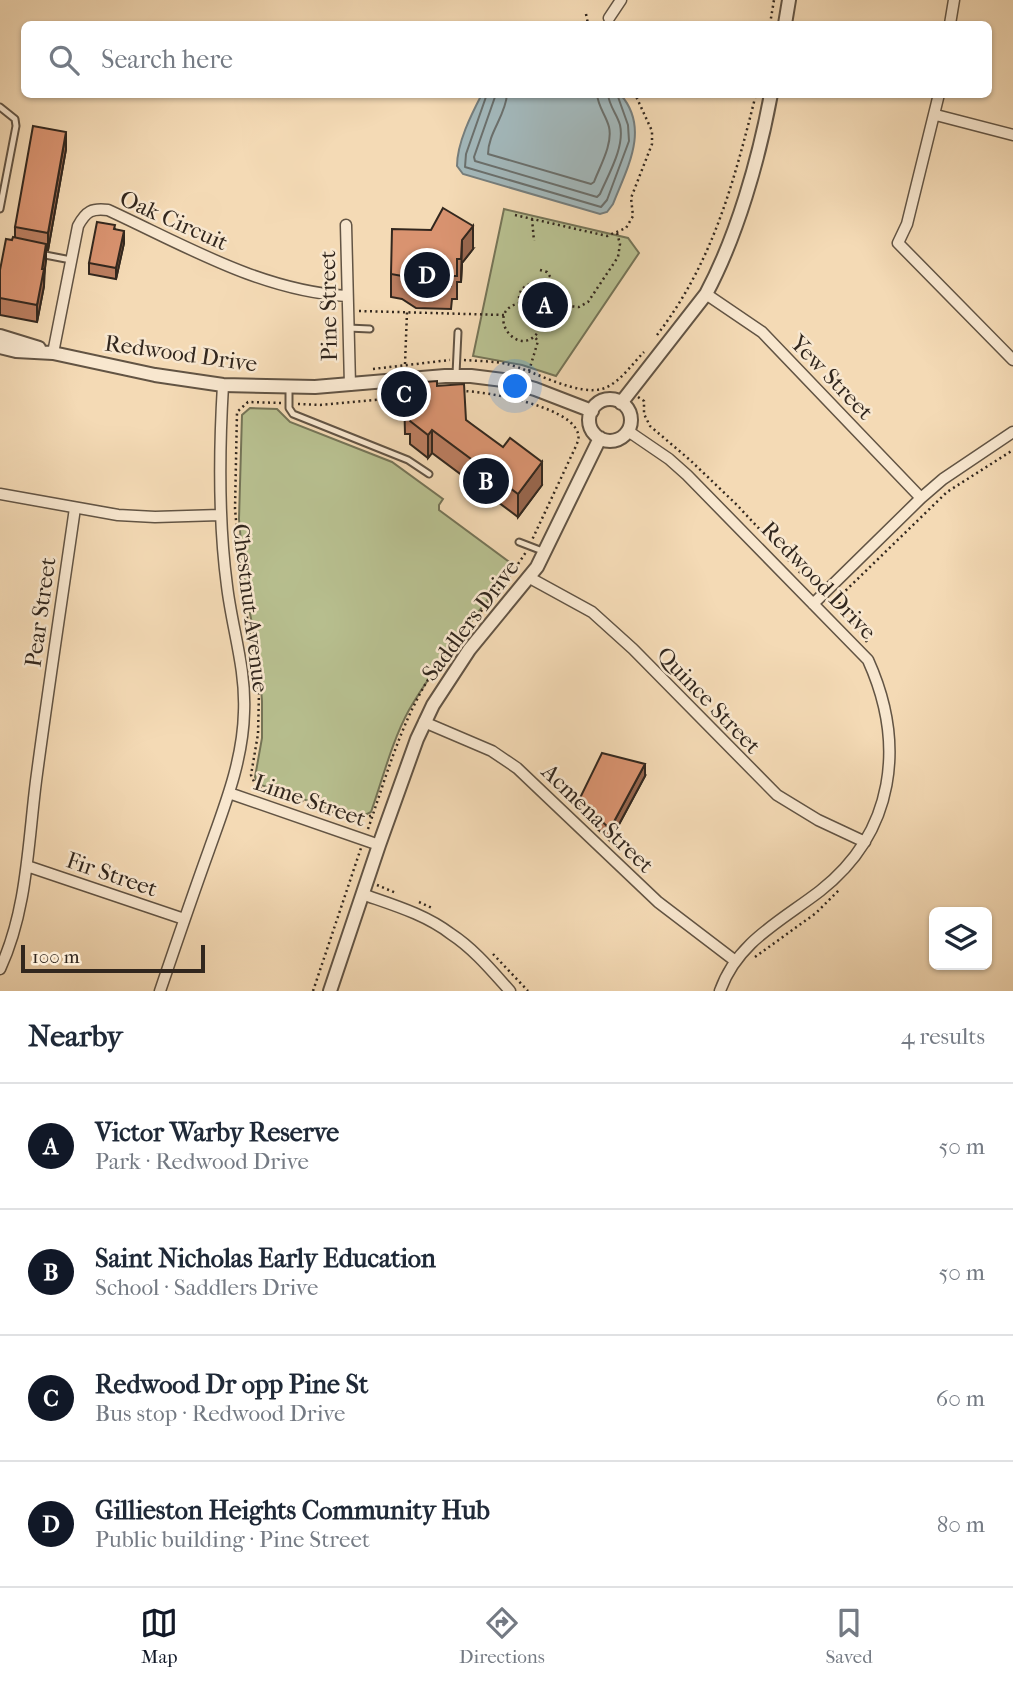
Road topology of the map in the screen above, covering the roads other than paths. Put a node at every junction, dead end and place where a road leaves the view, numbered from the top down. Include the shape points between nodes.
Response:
1 (621, 0) edge
2 (789, 0) edge
3 (954, 0) edge
4 (609, 18) dead end
5 (786, 21) edge
6 (950, 21) edge
7 (770, 98) edge
8 (938, 98) edge
9 (0, 107) edge
10 (936, 115) junction
11 (1013, 135) edge
12 (0, 209) edge
13 (346, 225) dead end
14 (34, 253) edge
15 (71, 260) junction
16 (706, 294) junction
17 (347, 296) junction
18 (348, 328) junction
19 (370, 329) dead end
20 (458, 332) dead end
21 (0, 336) edge
22 (0, 348) edge
23 (53, 353) junction
24 (1013, 360) edge
25 (456, 376) junction
26 (223, 385) junction
27 (350, 385) junction
28 (289, 388) junction
29 (621, 403) junction
30 (592, 411) junction
31 (628, 430) junction
32 (1013, 432) edge
33 (600, 438) junction
34 (429, 474) dead end
35 (0, 495) edge
36 (920, 499) junction
37 (75, 508) junction
38 (220, 515) junction
39 (519, 542) dead end
40 (545, 552) junction
41 (530, 578) junction
42 (813, 604) junction
43 (424, 722) junction
44 (229, 793) junction
45 (865, 842) junction
46 (379, 845) junction
47 (27, 866) junction
48 (362, 894) junction
49 (184, 919) junction
50 (734, 960) junction
51 (0, 969) edge
52 (160, 991) edge
53 (330, 991) edge
54 (510, 991) edge
55 (720, 991) edge

1 - 4 street
2 - 5 street
3 - 6 street
7 - 16 street via 735,225
8 - 10 street
9 - 12 lane via 15,119 16,126
10 - 11 street
10 - 24 street via 898,243
13 - 17 street, Pine Street
14 - 15 lane
15 - 17 street, Oak Circuit via 78,226 94,208 108,210 265,280 307,292
15 - 23 street, Oak Circuit
16 - 29 street
16 - 36 street, Yew Street via 762,332
17 - 18 street, Pine Street
18 - 19 lane
18 - 27 street, Pine Street
20 - 25 lane
21 - 23 street, Redwood Drive
22 - 23 street, Redwood Drive
23 - 26 street, Redwood Drive
25 - 27 street, Redwood Drive
25 - 30 street, Redwood Drive via 535,388
26 - 28 street, Redwood Drive
26 - 38 street, Chestnut Avenue
27 - 28 street, Redwood Drive
28 - 34 lane via 293,414 408,460
29 - 30 street via 602,401
29 - 31 street via 630,415
30 - 33 street via 590,426
31 - 33 street via 615,440
31 - 42 street, Redwood Drive via 687,475
32 - 36 street
33 - 40 street, Saddlers Drive
35 - 37 street
36 - 42 street
37 - 38 street via 156,517
37 - 47 street, Pear Street
38 - 44 street, Chestnut Avenue via 244,712
39 - 40 lane
40 - 41 street, Saddlers Drive
41 - 43 street, Saddlers Drive via 469,650
41 - 45 street, Quince Street via 592,612 777,794
42 - 45 street, Redwood Drive via 867,660 889,724 886,789
43 - 46 street, Saddlers Drive
43 - 50 street, Acmena Street via 474,742 517,768 658,902
44 - 46 street, Lime Street
44 - 49 street, Chestnut Avenue
45 - 50 street, Redwood Drive via 844,870
46 - 48 street, Saddlers Drive
47 - 49 street, Fir Street
47 - 51 street, Pear Street
48 - 53 street, Saddlers Drive
48 - 54 street via 409,910 451,933
49 - 52 street, Chestnut Avenue
50 - 55 street, Redwood Drive

